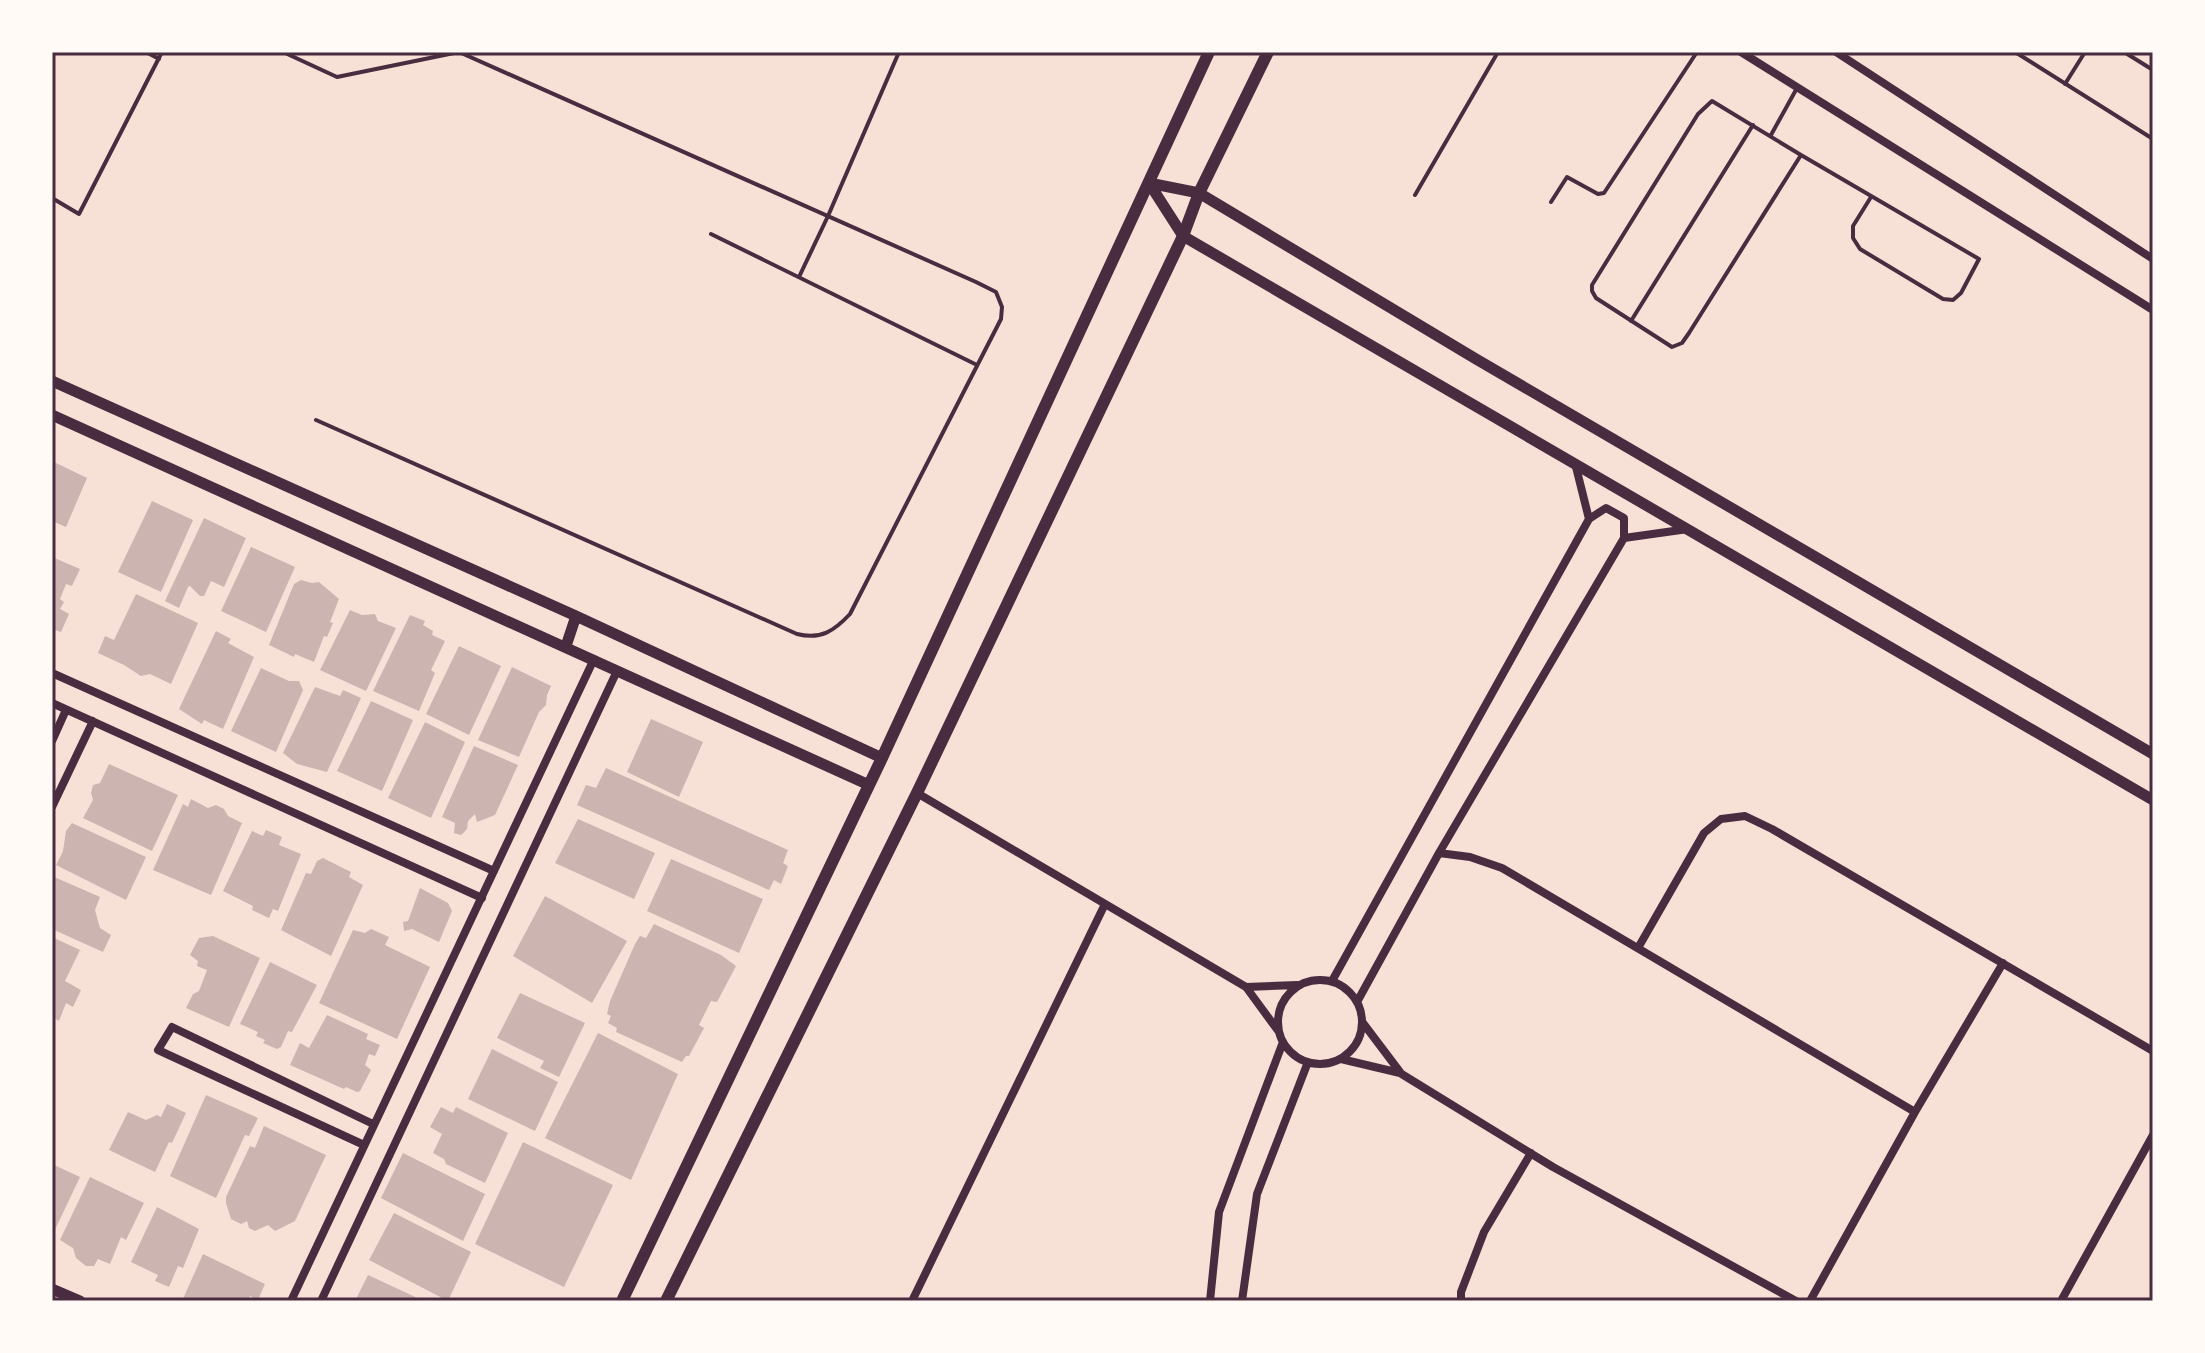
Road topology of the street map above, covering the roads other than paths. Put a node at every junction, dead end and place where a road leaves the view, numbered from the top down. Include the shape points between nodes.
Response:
1 (146, 52) edge
2 (162, 52) edge
3 (283, 52) edge
4 (460, 52) edge
5 (899, 52) edge
6 (1209, 52) edge
7 (1268, 52) edge
8 (1498, 52) edge
9 (1697, 52) edge
10 (1741, 52) edge
11 (1836, 52) edge
12 (2015, 52) edge
13 (2085, 52) edge
14 (2124, 52) edge
15 (159, 59) junction
16 (2153, 70) edge
17 (2065, 84) junction
18 (1798, 88) junction
19 (1753, 125) junction
20 (1771, 135) junction
21 (2153, 139) edge
22 (1801, 155) junction
23 (1149, 183) junction
24 (1199, 193) junction
25 (1415, 195) dead end
26 (1871, 197) junction
27 (52, 198) edge
28 (1551, 202) dead end
29 (828, 216) junction
30 (711, 234) dead end
31 (1183, 236) junction
32 (2153, 259) edge
33 (799, 277) junction
34 (2153, 310) edge
35 (1631, 321) junction
36 (977, 365) junction
37 (52, 381) edge
38 (52, 415) edge
39 (316, 420) dead end
40 (1575, 463) junction
41 (1589, 519) junction
42 (1689, 529) junction
43 (1624, 538) junction
44 (576, 616) junction
45 (566, 646) junction
46 (594, 659) junction
47 (617, 671) junction
48 (52, 673) edge
49 (52, 703) edge
50 (66, 710) junction
51 (93, 721) junction
52 (52, 741) edge
53 (2153, 754) edge
54 (882, 758) junction
55 (869, 785) junction
56 (917, 793) junction
57 (2153, 800) edge
58 (52, 807) edge
59 (1439, 853) junction
60 (494, 871) junction
61 (482, 898) junction
62 (1105, 904) junction
63 (1638, 948) junction
64 (2003, 963) junction
65 (1332, 981) junction
66 (1300, 985) junction
67 (1246, 987) junction
68 (1357, 1002) junction
69 (1363, 1023) junction
70 (1279, 1032) junction
71 (1283, 1042) junction
72 (2153, 1051) edge
73 (1341, 1059) junction
74 (1308, 1062) junction
75 (1400, 1073) junction
76 (1915, 1112) junction
77 (373, 1124) junction
78 (2153, 1135) edge
79 (364, 1145) junction
80 (1531, 1153) junction
81 (52, 1289) edge
82 (80, 1301) edge
83 (291, 1301) edge
84 (321, 1301) edge
85 (622, 1301) edge
86 (666, 1301) edge
87 (912, 1301) edge
88 (1210, 1301) edge
89 (1242, 1301) edge
90 (1461, 1301) edge
91 (1796, 1301) edge
92 (1810, 1301) edge
93 (2061, 1301) edge

1 - 15 lane
2 - 15 lane
3 - 4 lane via 337,77
4 - 29 lane
5 - 29 lane
6 - 23 main road
7 - 24 main road
8 - 25 lane
9 - 28 lane via 1604,193 1567,177
10 - 18 street
11 - 32 street
12 - 17 lane
13 - 17 lane
14 - 16 lane
15 - 27 lane via 79,214
17 - 21 lane
18 - 20 lane
18 - 34 street
19 - 20 lane
19 - 35 lane
19 - 35 lane via 1712,101 1704,106 1597,276 1592,285 1596,298
20 - 22 lane
22 - 26 lane
22 - 35 lane via 1682,343 1672,347
23 - 24 street
23 - 31 street
23 - 54 main road
24 - 31 main road
24 - 53 street
26 - 26 lane via 1979,259 1953,300 1860,249 1853,226
29 - 33 lane
29 - 36 lane via 996,292 1001,319
30 - 33 lane
31 - 40 street
31 - 56 main road
33 - 36 lane
36 - 39 lane via 850,614 834,631 812,638
37 - 44 street
38 - 45 street
40 - 41 street
40 - 42 street
41 - 43 street via 1606,508 1624,518
41 - 65 street
42 - 43 street
42 - 57 street
43 - 59 street
44 - 45 street
44 - 54 street
45 - 46 street
46 - 47 street
46 - 60 street
47 - 55 street
47 - 84 street
48 - 60 street
49 - 50 street
50 - 51 street
50 - 52 street
51 - 58 street
51 - 61 street
54 - 55 main road
55 - 85 main road
56 - 62 street
56 - 86 main road
59 - 63 street via 1502,868
59 - 68 street
60 - 61 street
61 - 77 street
62 - 67 street
62 - 87 street
63 - 64 street via 1704,833 1721,819 1745,816
63 - 76 street
64 - 72 street
64 - 76 street
65 - 66 street
65 - 68 street
66 - 67 street
66 - 70 street via 1292,988 1279,1010
67 - 70 street
68 - 69 street
69 - 73 street via 1359,1041
69 - 75 street
70 - 71 street
71 - 74 street
71 - 88 street via 1219,1212
73 - 74 street
73 - 75 street
74 - 89 street via 1257,1194
75 - 80 street
76 - 92 street
77 - 79 street
77 - 79 street via 172,1027 158,1050
78 - 93 street
79 - 83 street
80 - 90 street via 1484,1232
80 - 91 street
81 - 82 street

